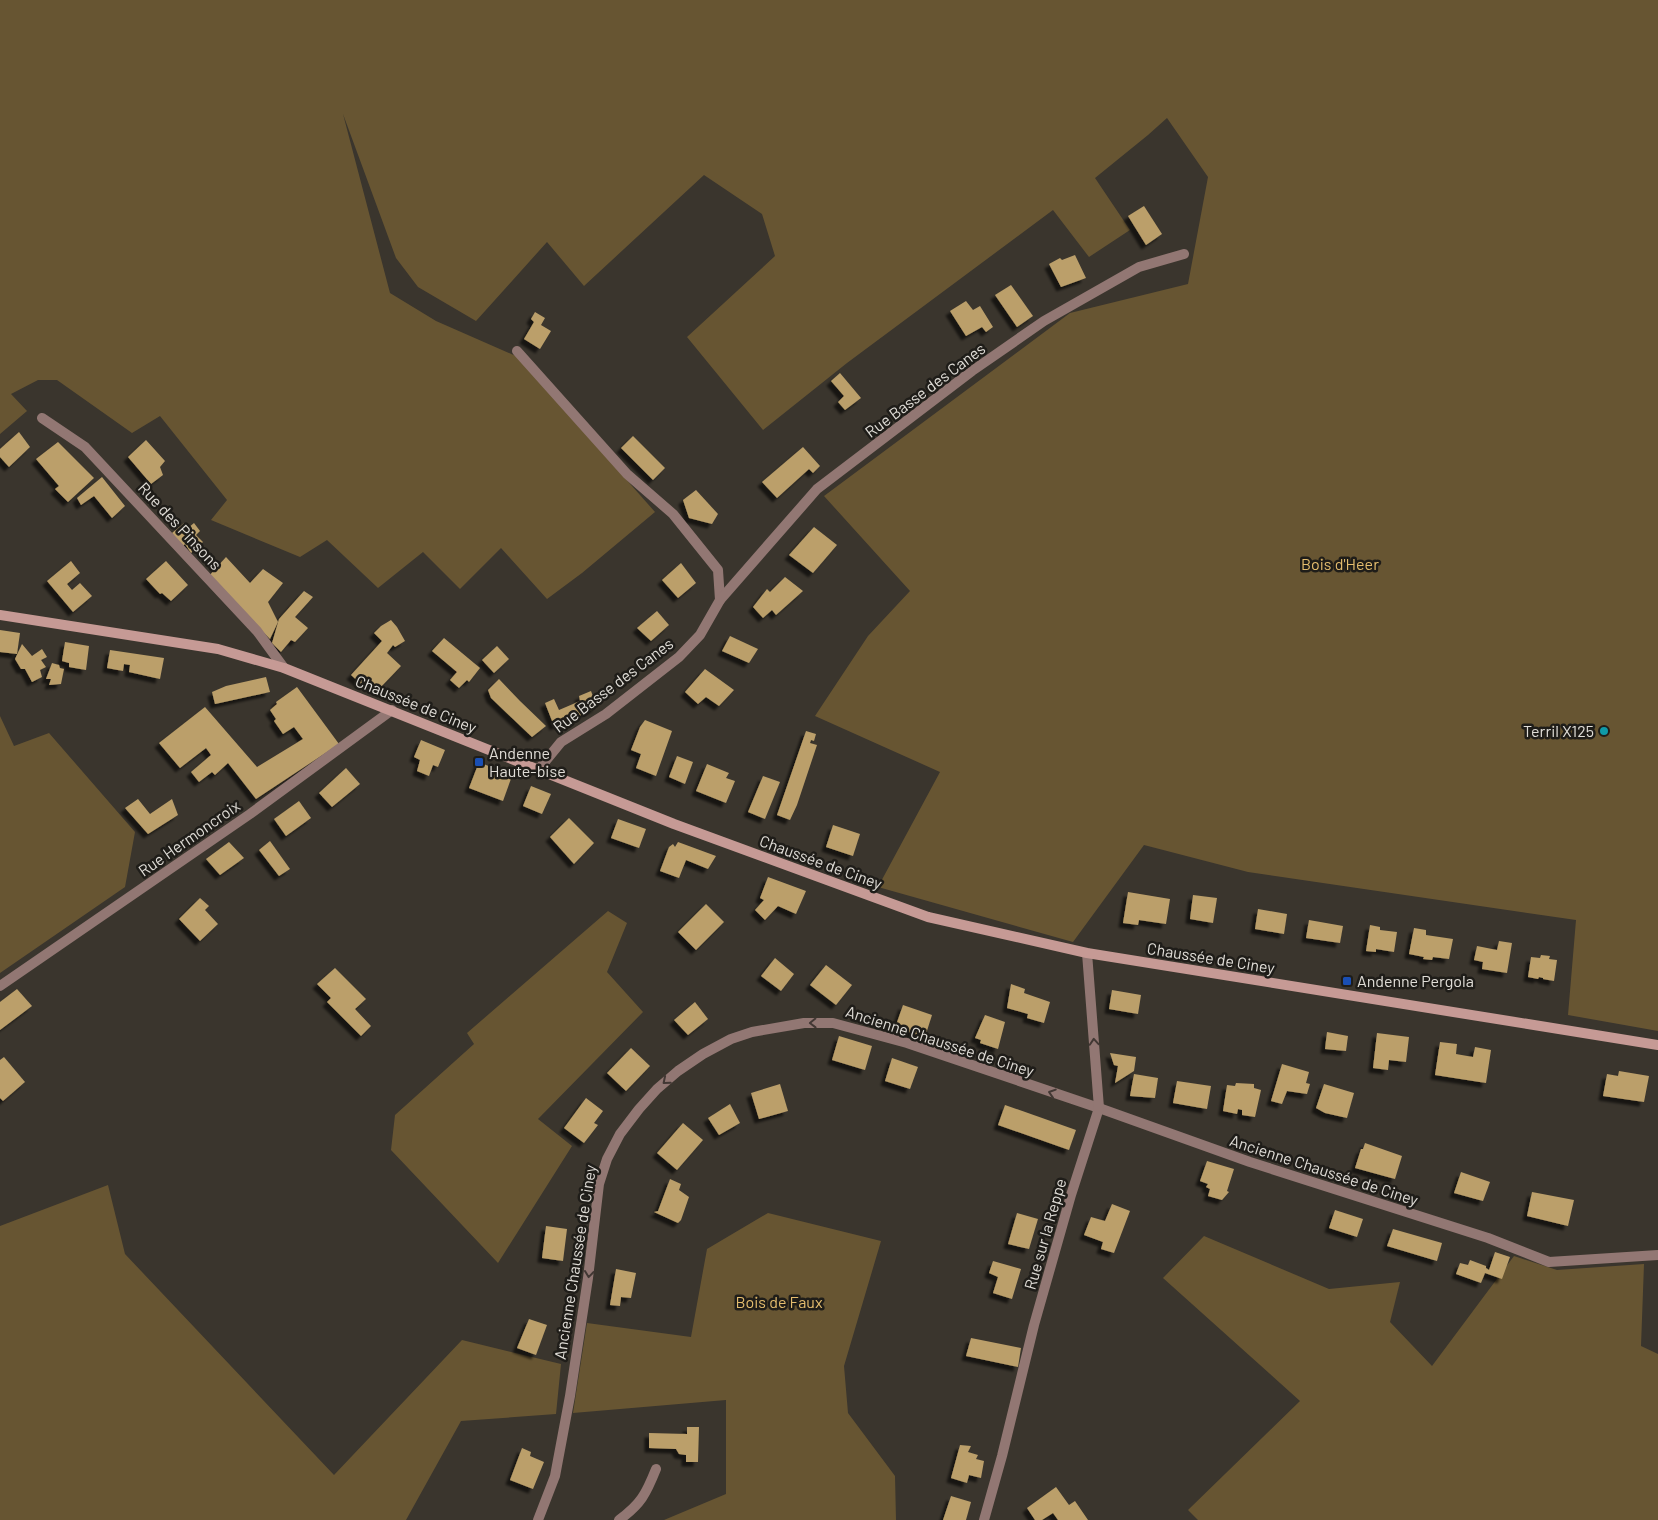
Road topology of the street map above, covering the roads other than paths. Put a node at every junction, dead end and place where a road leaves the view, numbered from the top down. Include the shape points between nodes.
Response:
1 (1184, 254) dead end
2 (517, 350) dead end
3 (42, 418) dead end
4 (720, 600) junction
5 (0, 615) edge
6 (284, 668) junction
7 (392, 710) junction
8 (539, 769) junction
9 (1087, 953) junction
10 (0, 986) edge
11 (1658, 1045) edge
12 (1099, 1108) junction
13 (1658, 1255) edge
14 (656, 1470) dead end
15 (538, 1520) edge
16 (620, 1520) edge
17 (984, 1520) edge

1 - 4 street, Rue Basse des Canes via 1139,266 1044,321 972,371 817,489
2 - 4 street via 627,474 673,514 718,570
3 - 6 street, Rue des Pinsons via 85,447 257,631
4 - 8 street, Rue Basse des Canes via 700,635 678,657 606,714 561,742
5 - 6 main road, Chaussée de Ciney via 218,649
6 - 7 main road, Chaussée de Ciney
7 - 8 main road, Chaussée de Ciney
7 - 10 street, Rue Hermoncroix via 250,814
8 - 9 main road, Chaussée de Ciney via 674,824 928,917
9 - 11 main road, Chaussée de Ciney
12 -> 9 street, Rue sur la Reppe
12 - 13 street, Ancienne Chaussée de Ciney via 1250,1162 1488,1238 1549,1262
12 -> 15 street, Ancienne Chaussée de Ciney via 907,1043 833,1023 804,1023 752,1032 731,1039 678,1071 657,1089 620,1134 599,1184 570,1396 555,1476
12 - 17 street, Rue sur la Reppe via 1034,1325
14 - 16 street via 647,1492

